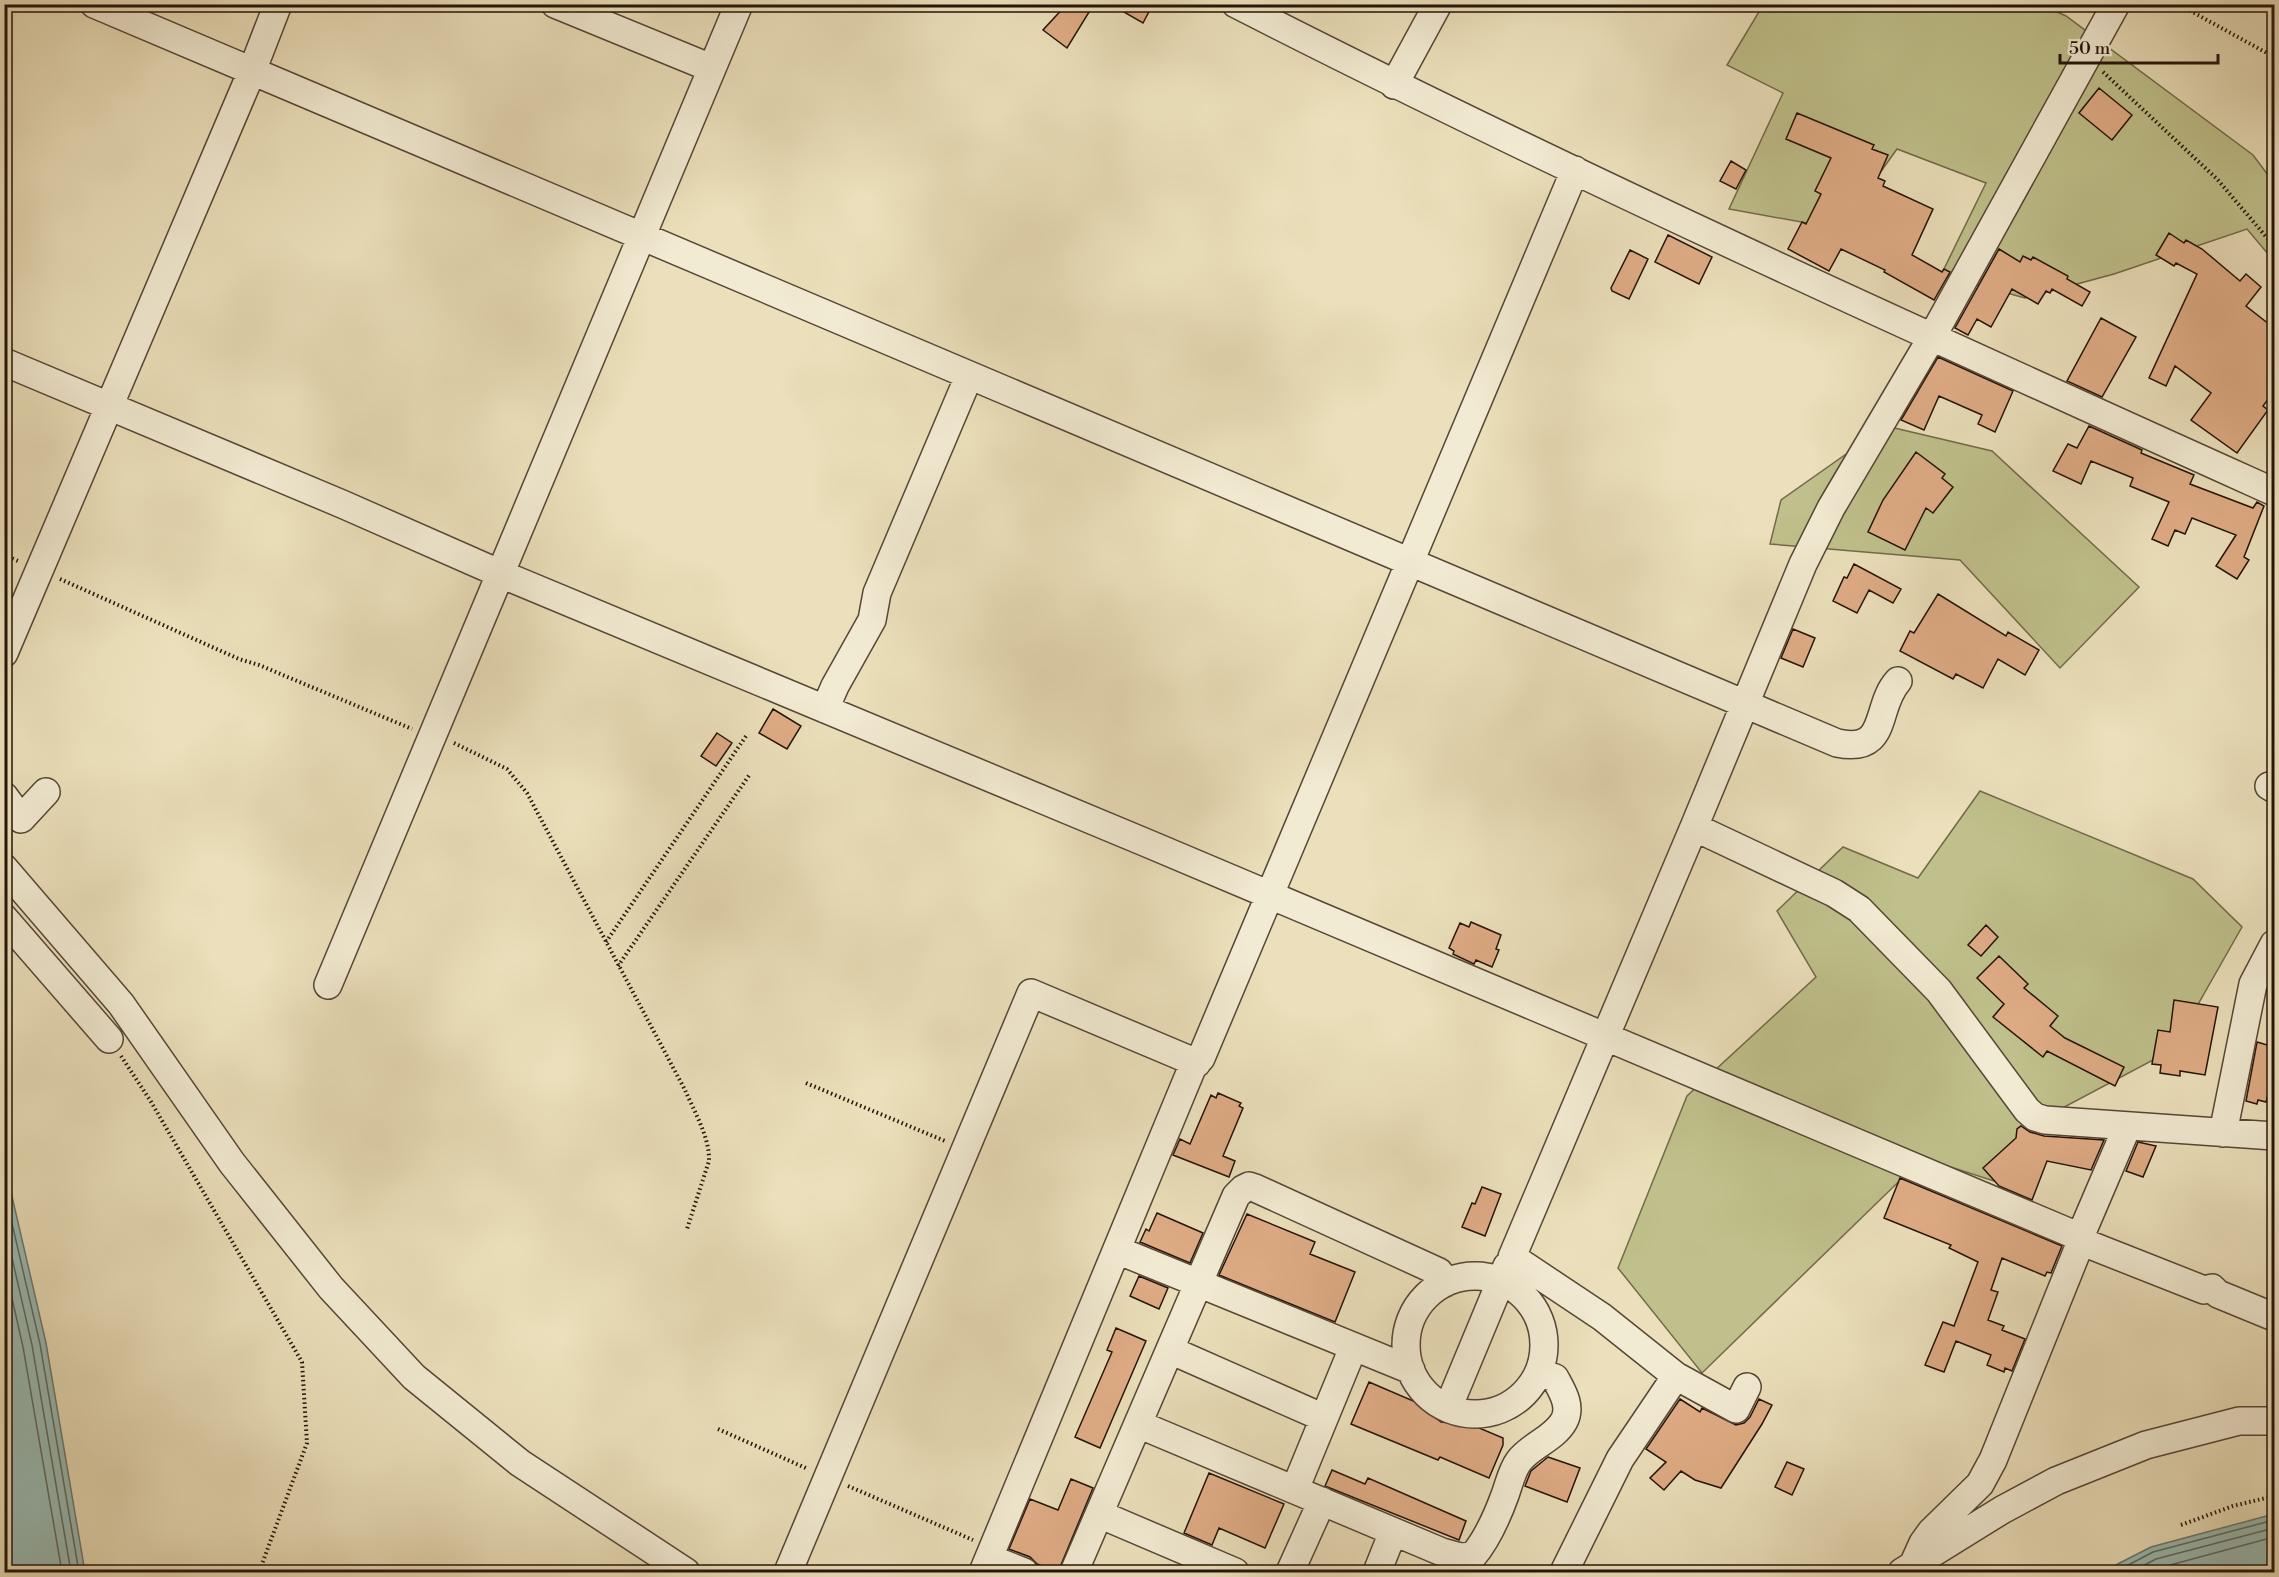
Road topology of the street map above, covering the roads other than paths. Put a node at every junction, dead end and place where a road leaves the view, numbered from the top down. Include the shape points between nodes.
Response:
1 (94, 4) edge
2 (278, 4) edge
3 (555, 4) edge
4 (739, 4) edge
5 (1236, 4) edge
6 (1438, 4) edge
7 (2116, 4) edge
8 (711, 68) junction
9 (252, 71) junction
10 (1394, 85) junction
11 (1575, 170) junction
12 (641, 236) junction
13 (1932, 337) junction
14 (4, 362) edge
15 (969, 376) junction
16 (109, 407) junction
17 (2274, 492) edge
18 (1410, 563) junction
19 (501, 574) junction
20 (4, 653) edge
21 (1898, 681) dead end
22 (1745, 705) junction
23 (825, 709) junction
24 (46, 792) dead end
25 (4, 796) edge
26 (1694, 827) junction
27 (4, 868) edge
28 (1269, 895) junction
29 (4, 918) edge
30 (2274, 944) edge
31 (328, 985) dead end
32 (1605, 1037) junction
33 (109, 1039) road end
34 (1197, 1062) junction
35 (2127, 1127) junction
36 (2223, 1133) junction
37 (2274, 1136) edge
38 (2081, 1238) junction
39 (1117, 1250) junction
40 (1506, 1269) junction
41 (1445, 1283) junction
42 (1198, 1284) junction
43 (2274, 1317) edge
44 (1353, 1348) junction
45 (1170, 1350) junction
46 (1411, 1370) junction
47 (1539, 1372) junction
48 (1676, 1376) junction
49 (1747, 1387) dead end
50 (1448, 1408) junction
51 (1324, 1418) junction
52 (2274, 1420) edge
53 (1138, 1424) junction
54 (1295, 1489) junction
55 (1322, 1501) junction
56 (1099, 1514) junction
57 (1393, 1532) junction
58 (988, 1560) edge
59 (1908, 1569) edge
60 (686, 1572) edge
61 (788, 1572) edge
62 (1024, 1572) edge
63 (1074, 1572) edge
64 (1235, 1572) edge
65 (1290, 1572) edge
66 (1377, 1572) edge
67 (1564, 1572) edge

1 - 9 street
2 - 9 street
3 - 8 street
4 - 8 street
5 - 10 street
6 - 10 street
7 - 13 street
8 - 12 street
9 - 12 street
9 - 16 street
10 - 11 street
11 - 13 street
11 - 18 street
12 - 15 street
12 - 19 street
13 - 17 street
13 - 22 street via 1831,508 1803,564
14 - 16 street
15 - 18 street
15 - 23 street via 878,593 872,620
16 - 19 street
16 - 20 street
18 - 22 street
18 - 28 street
19 - 23 street
19 - 31 street
21 - 22 street via 1877,732 1853,747 1837,744
22 - 26 street
23 - 28 street
24 - 25 street via 21,819
26 - 32 street
26 - 35 street via 1834,893 1859,909 1939,991 2034,1117
27 - 60 street via 120,1004 232,1163 331,1288 414,1377 520,1463
28 - 32 street
28 - 34 street
29 - 33 street
30 - 36 street via 2253,984
32 - 38 street
32 - 40 street
34 - 39 street
34 - 61 street via 1031,993
35 - 36 street
35 - 38 street
36 - 37 street
38 - 43 street via 2085,1243 2204,1290 2212,1288
38 - 59 street via 1993,1460 1980,1484 1927,1537
39 - 42 street
39 - 58 street
40 - 41 street
40 - 47 street via 1539,1318 1545,1346
40 - 48 street via 1602,1317
40 - 50 street
41 - 42 street via 1439,1272 1249,1186 1236,1196
41 - 46 street via 1428,1294 1408,1329 1406,1350
42 - 44 street
42 - 45 street
44 - 46 street
44 - 51 street
45 - 51 street
45 - 53 street
46 - 50 street via 1419,1386
47 - 50 street via 1528,1391 1511,1405 1491,1413 1468,1414
47 - 57 street via 1555,1378 1567,1404 1564,1420 1517,1463 1497,1519 1473,1557 1443,1552
48 - 49 street via 1737,1409
48 - 67 street via 1620,1459
51 - 54 street
52 - 59 street via 2239,1421 2146,1445 2066,1477 2002,1510
53 - 54 street
53 - 56 street
54 - 55 street
55 - 57 street
55 - 65 street
56 - 63 street
56 - 64 street
57 - 66 street
58 - 62 street

